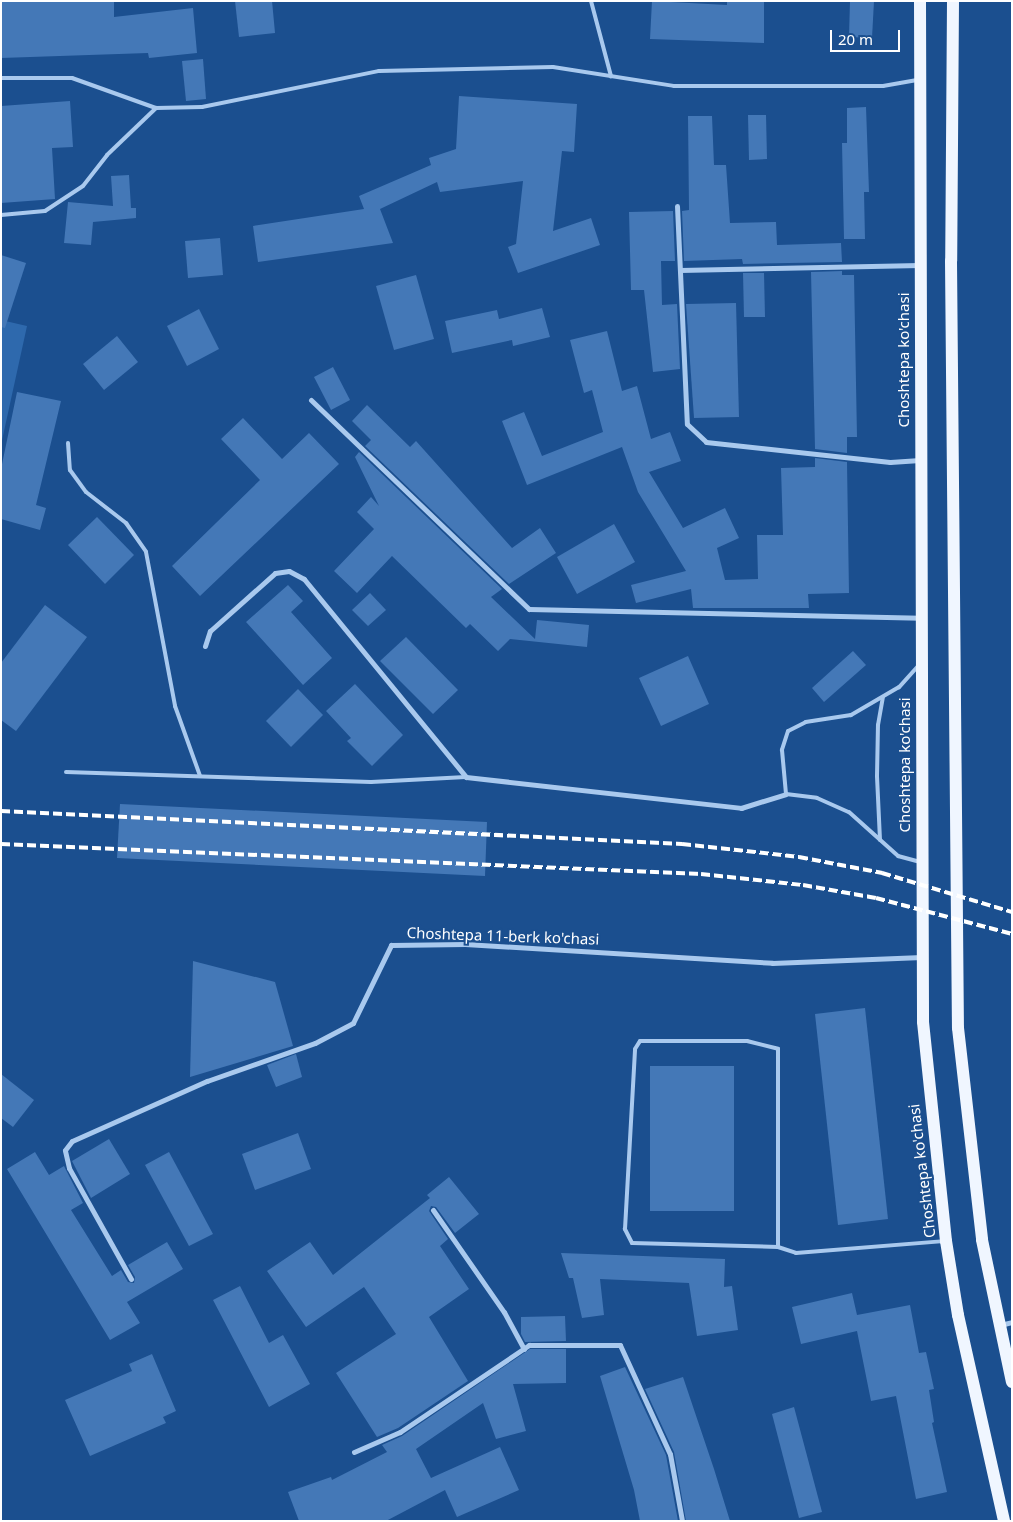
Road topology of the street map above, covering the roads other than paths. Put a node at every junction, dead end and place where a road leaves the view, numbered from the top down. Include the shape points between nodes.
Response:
1 (591, 1) edge
2 (920, 1) edge
3 (954, 1) edge
4 (611, 76) junction
5 (1, 78) edge
6 (920, 80) junction
7 (156, 108) junction
8 (676, 206) dead end
9 (1, 215) edge
10 (921, 265) junction
11 (680, 270) junction
12 (311, 400) dead end
13 (68, 443) dead end
14 (921, 460) junction
15 (921, 618) junction
16 (204, 646) dead end
17 (922, 662) junction
18 (883, 697) junction
19 (66, 772) dead end
20 (200, 776) junction
21 (466, 777) junction
22 (786, 794) junction
23 (880, 840) junction
24 (920, 862) junction
25 (922, 957) junction
26 (433, 1210) dead end
27 (946, 1241) junction
28 (778, 1247) junction
29 (131, 1279) dead end
30 (1005, 1324) edge
31 (524, 1349) junction
32 (1012, 1382) edge
33 (354, 1452) dead end
34 (682, 1521) edge
35 (1004, 1521) edge

1 - 4 lane
2 - 6 main road, Choshtepa ko'chasi
3 - 30 main road via 951,261 958,1028 972,1172
4 - 6 lane via 674,86 883,86
4 - 7 lane via 553,67 379,71 202,107
5 - 7 lane via 72,78
6 - 10 main road, Choshtepa ko'chasi
7 - 9 lane via 107,156 83,186 46,211
8 - 11 street
10 - 11 street
10 - 14 main road, Choshtepa ko'chasi
11 - 14 street via 687,424 706,442 890,462
12 - 15 street via 529,609
13 - 20 lane via 70,470 86,492 126,523 146,552 175,706
14 - 15 main road, Choshtepa ko'chasi
15 - 17 main road, Choshtepa ko'chasi
16 - 21 street via 210,631 275,573 290,571 304,578
17 - 18 lane via 899,687
17 - 24 main road, Choshtepa ko'chasi
18 - 22 lane via 851,715 806,722 788,731 782,750
18 - 23 lane via 877,759
19 - 20 lane
20 - 21 lane via 371,782
21 - 22 street via 741,808
22 - 23 lane via 817,798 849,812
23 - 24 lane via 898,856
24 - 25 main road, Choshtepa ko'chasi
25 - 27 main road, Choshtepa ko'chasi via 931,1110
25 - 29 street, Choshtepa 11-berk ko'chasi via 772,963 465,944 392,945 353,1023 315,1043 208,1081 72,1141 65,1150 69,1168
26 - 31 street via 504,1312
27 - 28 lane via 796,1253
27 - 35 main road, Choshtepa ko'chasi via 958,1315
28 - 28 lane via 778,1049 747,1041 640,1042 634,1049 625,1228 632,1243
30 - 32 main road
31 - 33 street via 400,1432
31 - 34 street via 529,1346 620,1345 670,1454

